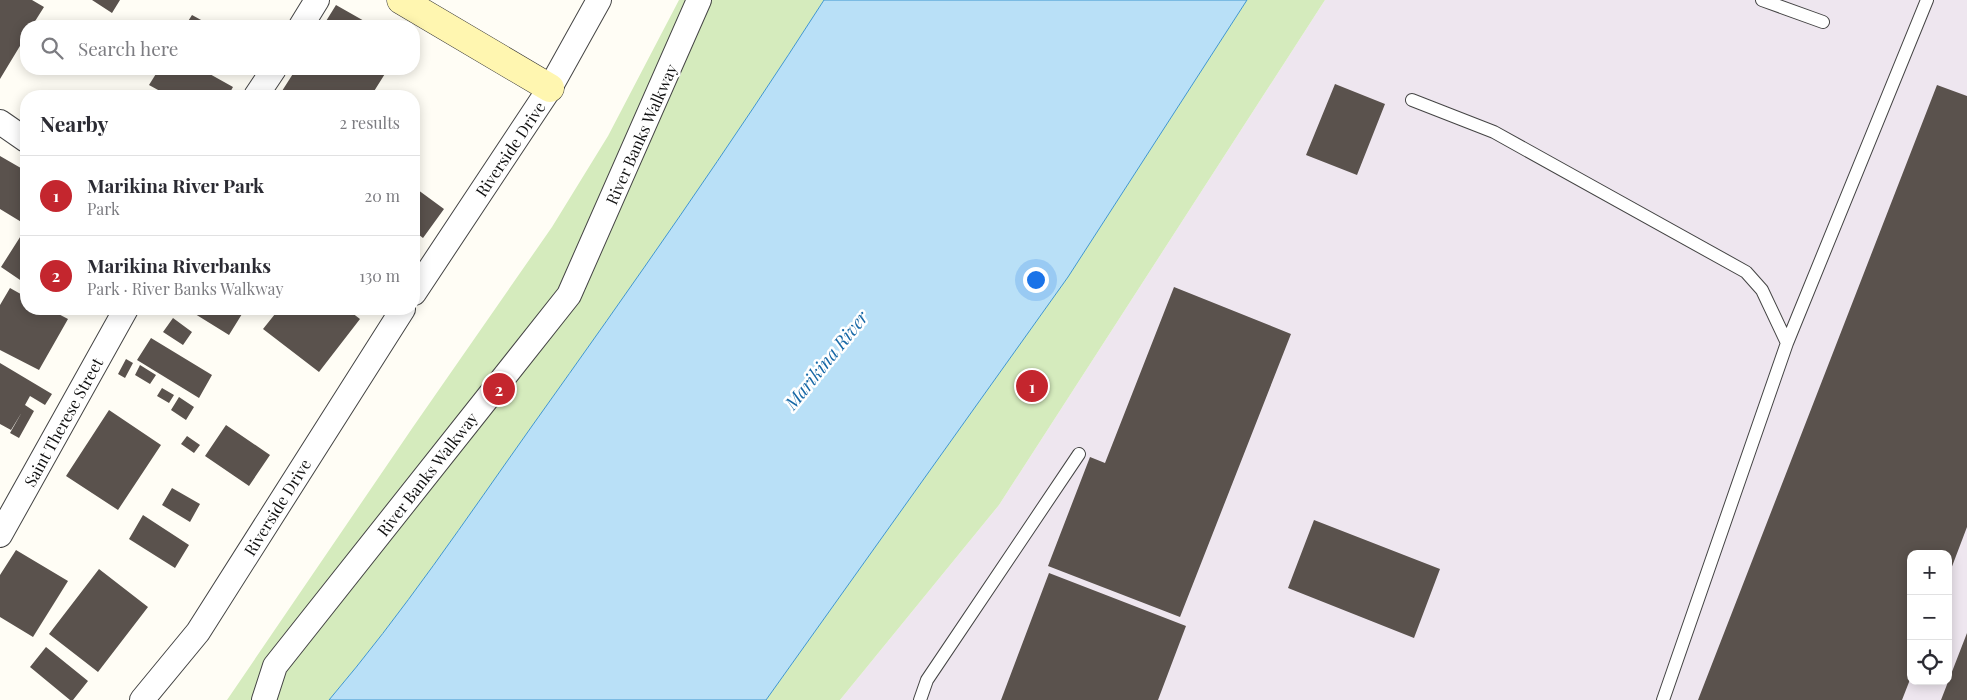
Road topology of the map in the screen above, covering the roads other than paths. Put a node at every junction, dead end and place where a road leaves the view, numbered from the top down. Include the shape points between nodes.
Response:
1 (317, 0) edge
2 (401, 0) edge
3 (599, 0) edge
4 (699, 0) edge
5 (1762, 0) edge
6 (1927, 0) edge
7 (305, 20) edge
8 (1823, 22) dead end
9 (270, 75) edge
10 (550, 88) junction
11 (260, 90) edge
12 (1412, 100) dead end
13 (0, 122) edge
14 (20, 136) edge
15 (420, 284) edge
16 (123, 315) edge
17 (399, 315) edge
18 (1787, 343) junction
19 (1079, 454) dead end
20 (0, 535) edge
21 (142, 700) edge
22 (264, 700) edge
23 (920, 700) edge
24 (1663, 700) edge

1 - 7 street
2 - 10 street
3 - 10 street, Riverside Drive
4 - 22 street, River Banks Walkway via 569,296 275,666
5 - 8 lane
6 - 18 lane
9 - 11 street
10 - 15 street, Riverside Drive
12 - 18 lane via 1494,132 1746,272 1762,290
13 - 14 street
16 - 20 street, Saint Therese Street
17 - 21 street, Riverside Drive via 198,632
18 - 24 lane
19 - 23 lane via 927,680

